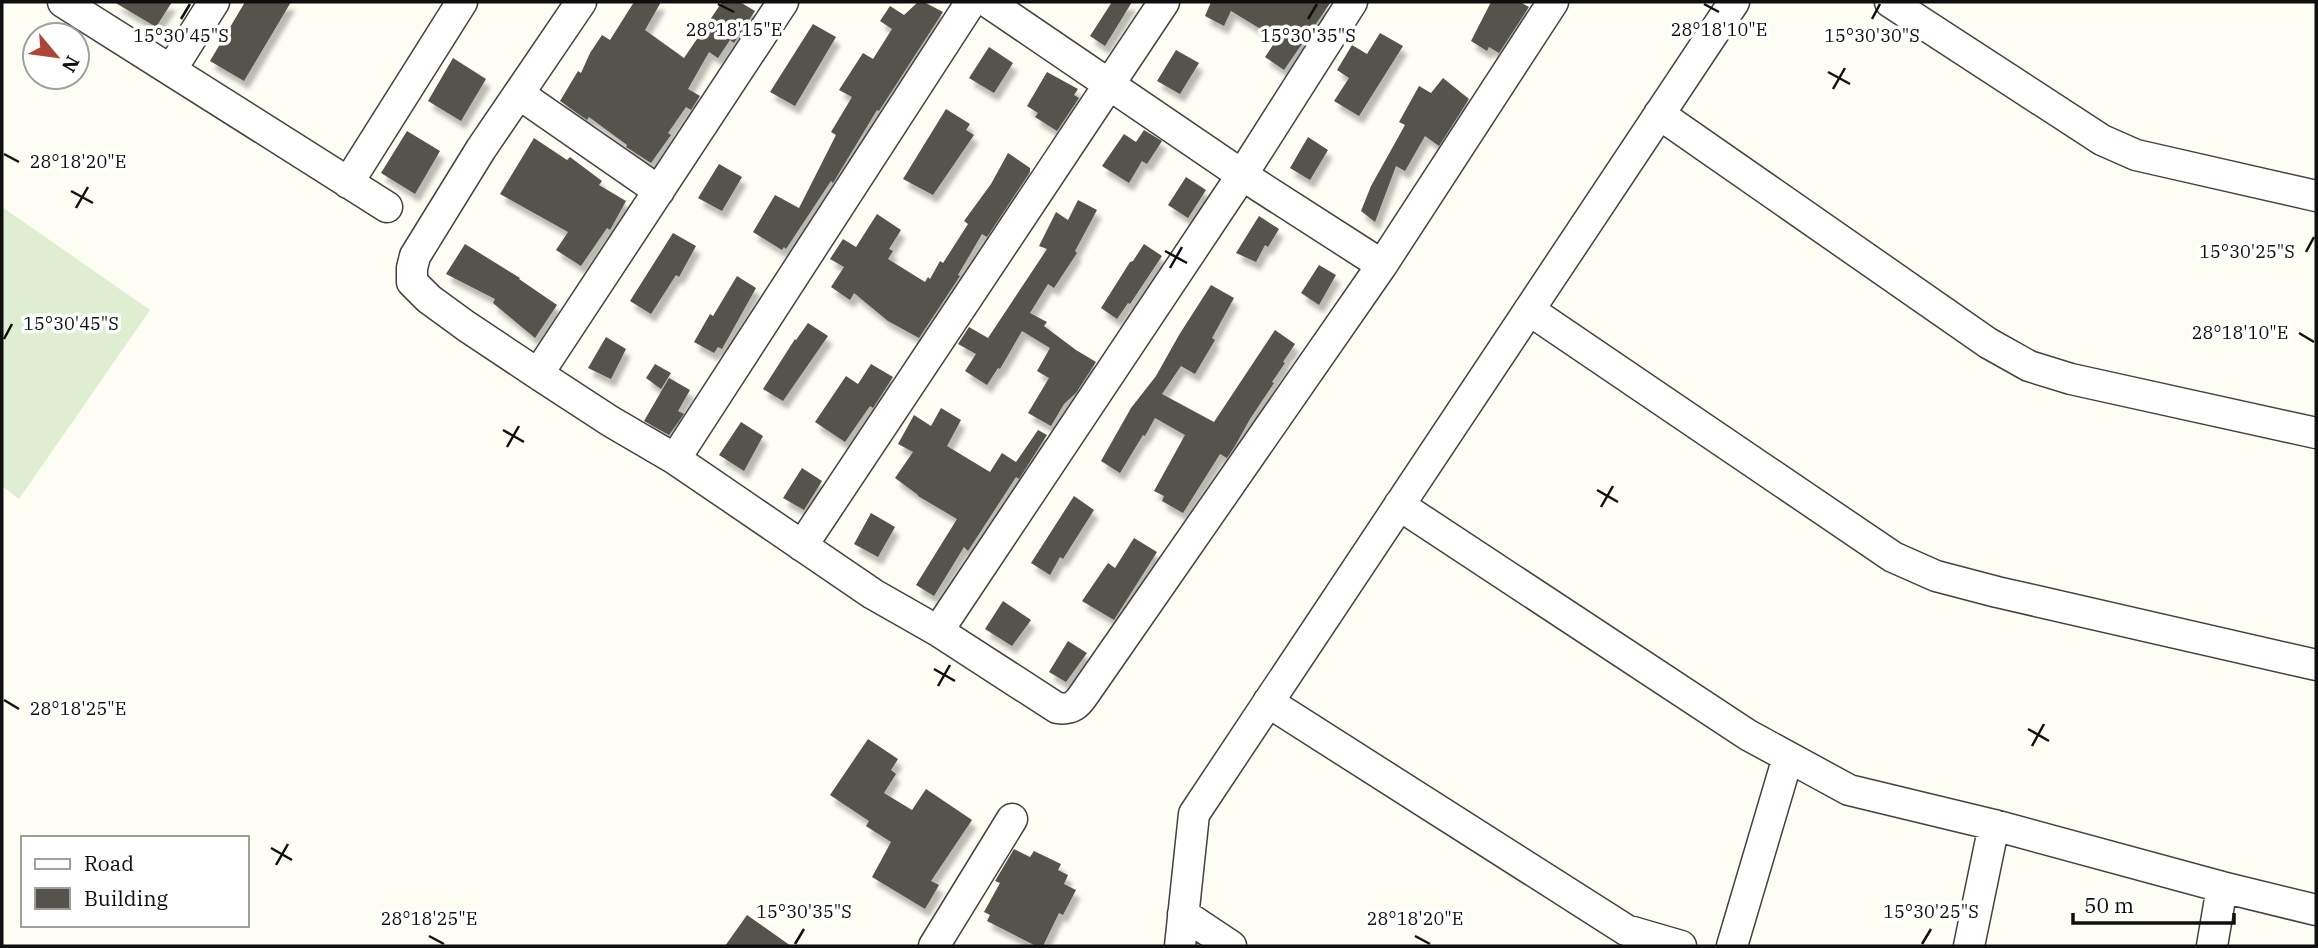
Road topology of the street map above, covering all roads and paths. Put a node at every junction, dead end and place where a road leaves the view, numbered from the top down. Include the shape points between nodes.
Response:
1 (63, 2) edge
2 (214, 2) edge
3 (462, 2) edge
4 (581, 2) edge
5 (783, 2) edge
6 (971, 2) edge
7 (988, 2) edge
8 (1164, 2) edge
9 (1352, 2) edge
10 (1553, 2) edge
11 (1734, 2) edge
12 (1890, 2) edge
13 (171, 70) junction
14 (1109, 83) junction
15 (519, 94) junction
16 (1659, 114) junction
17 (1242, 175) junction
18 (348, 183) junction
19 (660, 191) junction
20 (2316, 196) edge
21 (387, 207) dead end
22 (1382, 265) junction
23 (1529, 310) junction
24 (538, 374) junction
25 (2316, 433) edge
26 (676, 459) junction
27 (1399, 505) junction
28 (802, 546) junction
29 (938, 631) junction
30 (2316, 666) edge
31 (1268, 702) junction
32 (1787, 757) junction
33 (1012, 819) dead end
34 (1994, 825) junction
35 (2222, 887) junction
36 (2316, 910) edge
37 (1183, 914) junction
38 (934, 946) edge
39 (1180, 946) edge
40 (1231, 946) edge
41 (1681, 946) edge
42 (1732, 946) edge
43 (1969, 946) edge
44 (2212, 946) edge

1 - 13 street
2 - 13 street
3 - 18 street
4 - 15 street
5 - 19 street
6 - 26 street
7 - 14 street
8 - 14 street
9 - 17 street
10 - 22 street
11 - 16 street
12 - 20 street via 2102,140 2136,155
13 - 18 street
14 - 17 street
14 - 28 street
15 - 19 street
15 - 24 street via 415,256 412,282 429,299
16 - 23 street
16 - 25 street via 1987,343 2029,366
17 - 22 street
17 - 29 street
18 - 21 street
19 - 24 street
22 - 29 street via 1076,706 1057,708
23 - 27 street
23 - 30 street via 1893,557 1936,576 1997,592
24 - 26 street
26 - 28 street
27 - 31 street
27 - 32 street
28 - 29 street
31 - 37 street via 1194,814
31 - 41 street via 1626,930
32 - 34 street via 1849,790
32 - 42 street
33 - 38 street
34 - 35 street
34 - 43 street
35 - 36 street
35 - 44 street
37 - 39 street
37 - 40 street

